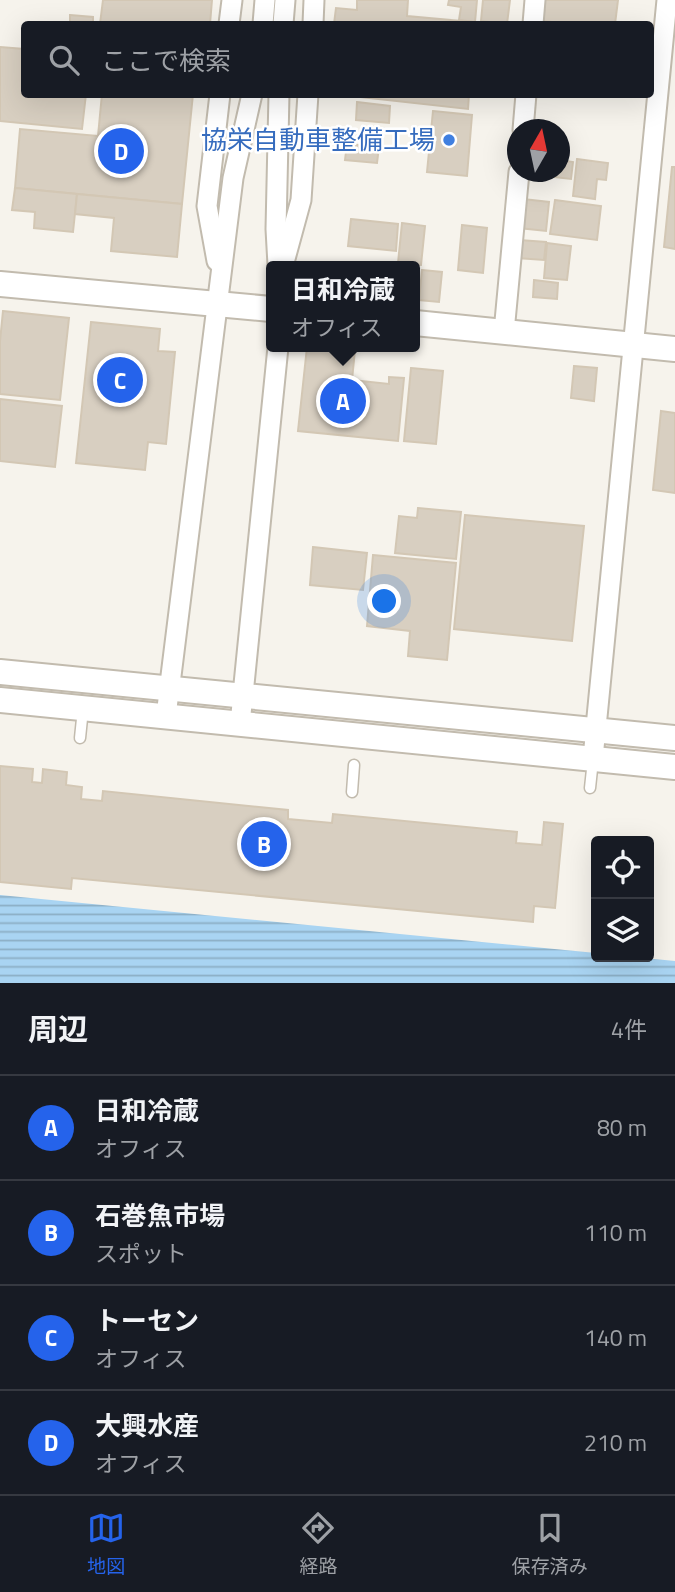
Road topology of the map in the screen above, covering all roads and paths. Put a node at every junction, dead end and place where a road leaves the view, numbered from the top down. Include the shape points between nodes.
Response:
1 (232, 0) edge
2 (265, 0) edge
3 (285, 0) edge
4 (314, 0) edge
5 (535, 0) edge
6 (667, 0) edge
7 (229, 21) edge
8 (263, 21) edge
9 (283, 21) edge
10 (313, 21) edge
11 (533, 21) edge
12 (220, 98) edge
13 (251, 98) edge
14 (279, 98) edge
15 (308, 98) edge
16 (526, 98) edge
17 (524, 119) edge
18 (518, 182) edge
19 (280, 261) edge
20 (283, 261) edge
21 (221, 279) junction
22 (0, 284) edge
23 (216, 306) junction
24 (266, 309) edge
25 (420, 324) edge
26 (503, 332) junction
27 (635, 345) junction
28 (675, 349) edge
29 (277, 352) edge
30 (0, 672) edge
31 (169, 688) junction
32 (243, 695) junction
33 (0, 700) edge
34 (83, 708) junction
35 (166, 716) junction
36 (240, 723) junction
37 (596, 730) junction
38 (80, 738) dead end
39 (675, 738) edge
40 (593, 758) junction
41 (354, 765) dead end
42 (675, 766) edge
43 (590, 788) dead end
44 (352, 792) dead end

1 - 7 street
2 - 8 street
3 - 9 street
4 - 10 street
5 - 11 street
6 - 27 street
12 - 21 street via 207,206
13 - 21 street via 233,178
14 - 19 street via 276,229
15 - 20 street via 301,200
16 - 17 street
18 - 26 street
21 - 23 street
22 - 23 street
23 - 24 street
23 - 31 street
25 - 26 street
26 - 27 street
27 - 28 street
27 - 37 street
29 - 32 street
30 - 31 street
31 - 32 street
31 - 35 street
32 - 36 street
32 - 37 street
33 - 34 street
34 - 35 street
34 - 38 lane
35 - 36 street
36 - 40 street
37 - 39 street
37 - 40 street
40 - 42 street
40 - 43 lane
41 - 44 lane

